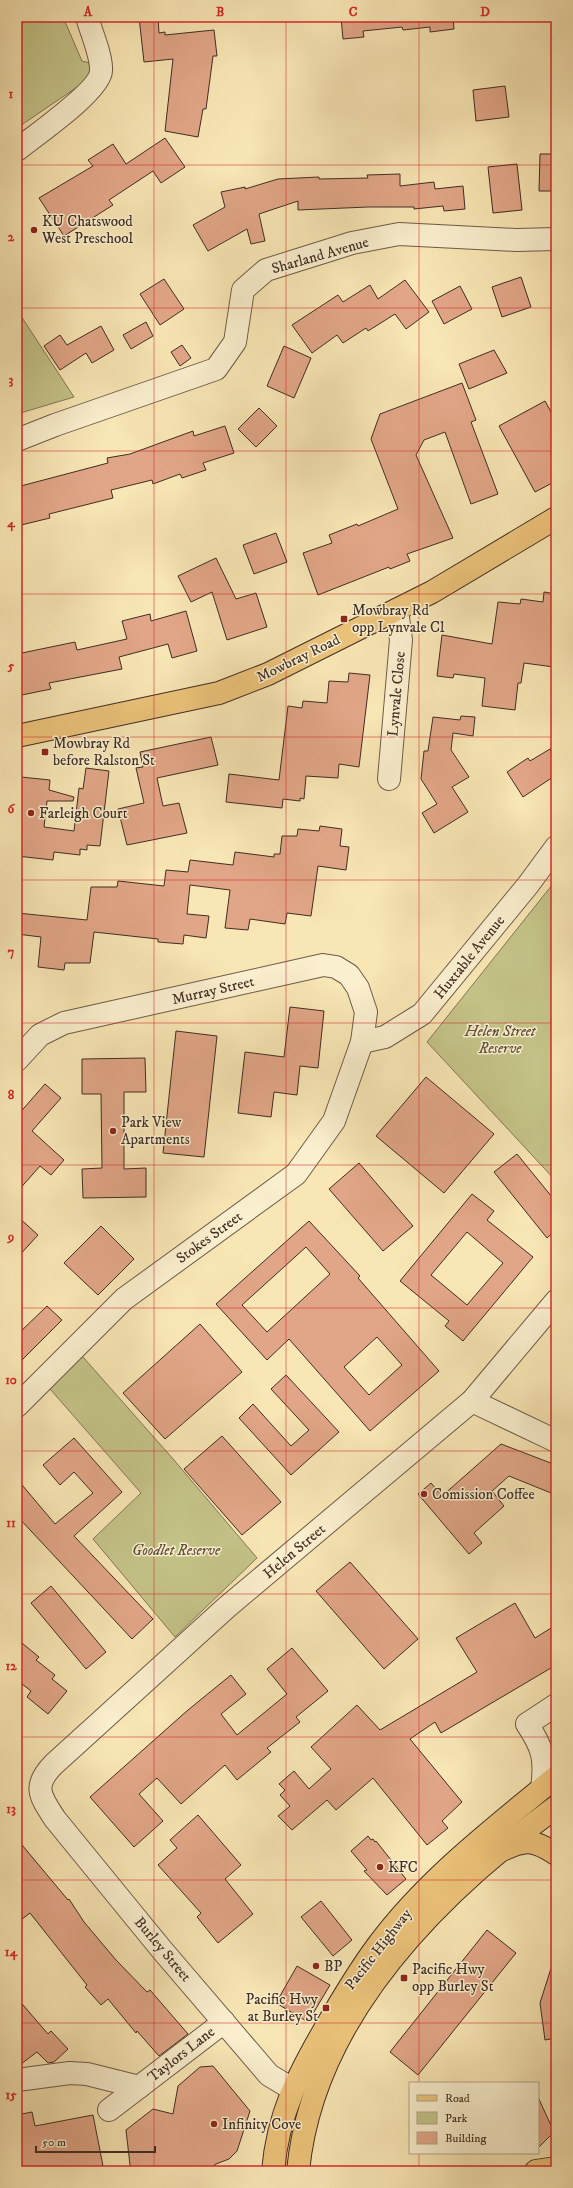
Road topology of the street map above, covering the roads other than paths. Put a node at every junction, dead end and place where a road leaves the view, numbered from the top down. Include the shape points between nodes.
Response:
1 (87, 17) edge
2 (17, 150) edge
3 (556, 239) edge
4 (17, 440) edge
5 (556, 518) edge
6 (398, 610) junction
7 (17, 736) edge
8 (389, 779) dead end
9 (556, 846) edge
10 (362, 1042) junction
11 (17, 1060) edge
12 (556, 1302) edge
13 (472, 1401) junction
14 (17, 1406) edge
15 (556, 1441) edge
16 (556, 1705) edge
17 (549, 1783) edge
18 (42, 1800) joint
19 (556, 1807) edge
20 (500, 1851) junction
21 (556, 1854) edge
22 (224, 2022) junction
23 (17, 2080) edge
24 (139, 2087) junction
25 (293, 2087) junction
26 (109, 2110) dead end
27 (272, 2166) edge
28 (556, 2168) edge
29 (298, 2171) edge
30 (536, 2171) edge

1 - 2 street via 101,65 100,78 65,112
3 - 4 street, Sharland Avenue via 516,240 399,234 352,243 266,270 243,290 235,342 216,369
5 - 6 main road, Mowbray Road
6 - 7 main road, Mowbray Road via 268,674 219,693
6 - 8 street, Lynvale Close via 401,640
9 - 10 street, Huxtable Avenue via 528,885 422,1014 385,1037
10 - 11 street, Murray Street via 366,1012 358,988 349,975 336,967 323,965 64,1023 40,1035
10 - 14 street, Stokes Street via 334,1121 296,1174 124,1299
12 - 13 street, Helen Street
13 - 15 street
13 - 18 street, Helen Street via 227,1607 60,1759 45,1773 41,1781
16 - 17 street via 527,1724 537,1739
17 - 25 main road, Pacific Highway via 406,1911 345,1992
18 - 22 street, Burley Street
19 - 20 main road, Pacific Highway
20 - 21 main road via 528,1842 543,1846
20 - 29 main road, Pacific Highway via 440,1903 385,1968 354,2014 313,2098 303,2134
22 - 24 street, Taylors Lane
22 - 25 street, Burley Street via 269,2075
23 - 24 street, Taylors Lane via 70,2073 87,2074
24 - 26 street, Taylors Lane
25 - 27 main road, Pacific Highway via 285,2108
28 - 30 main road

